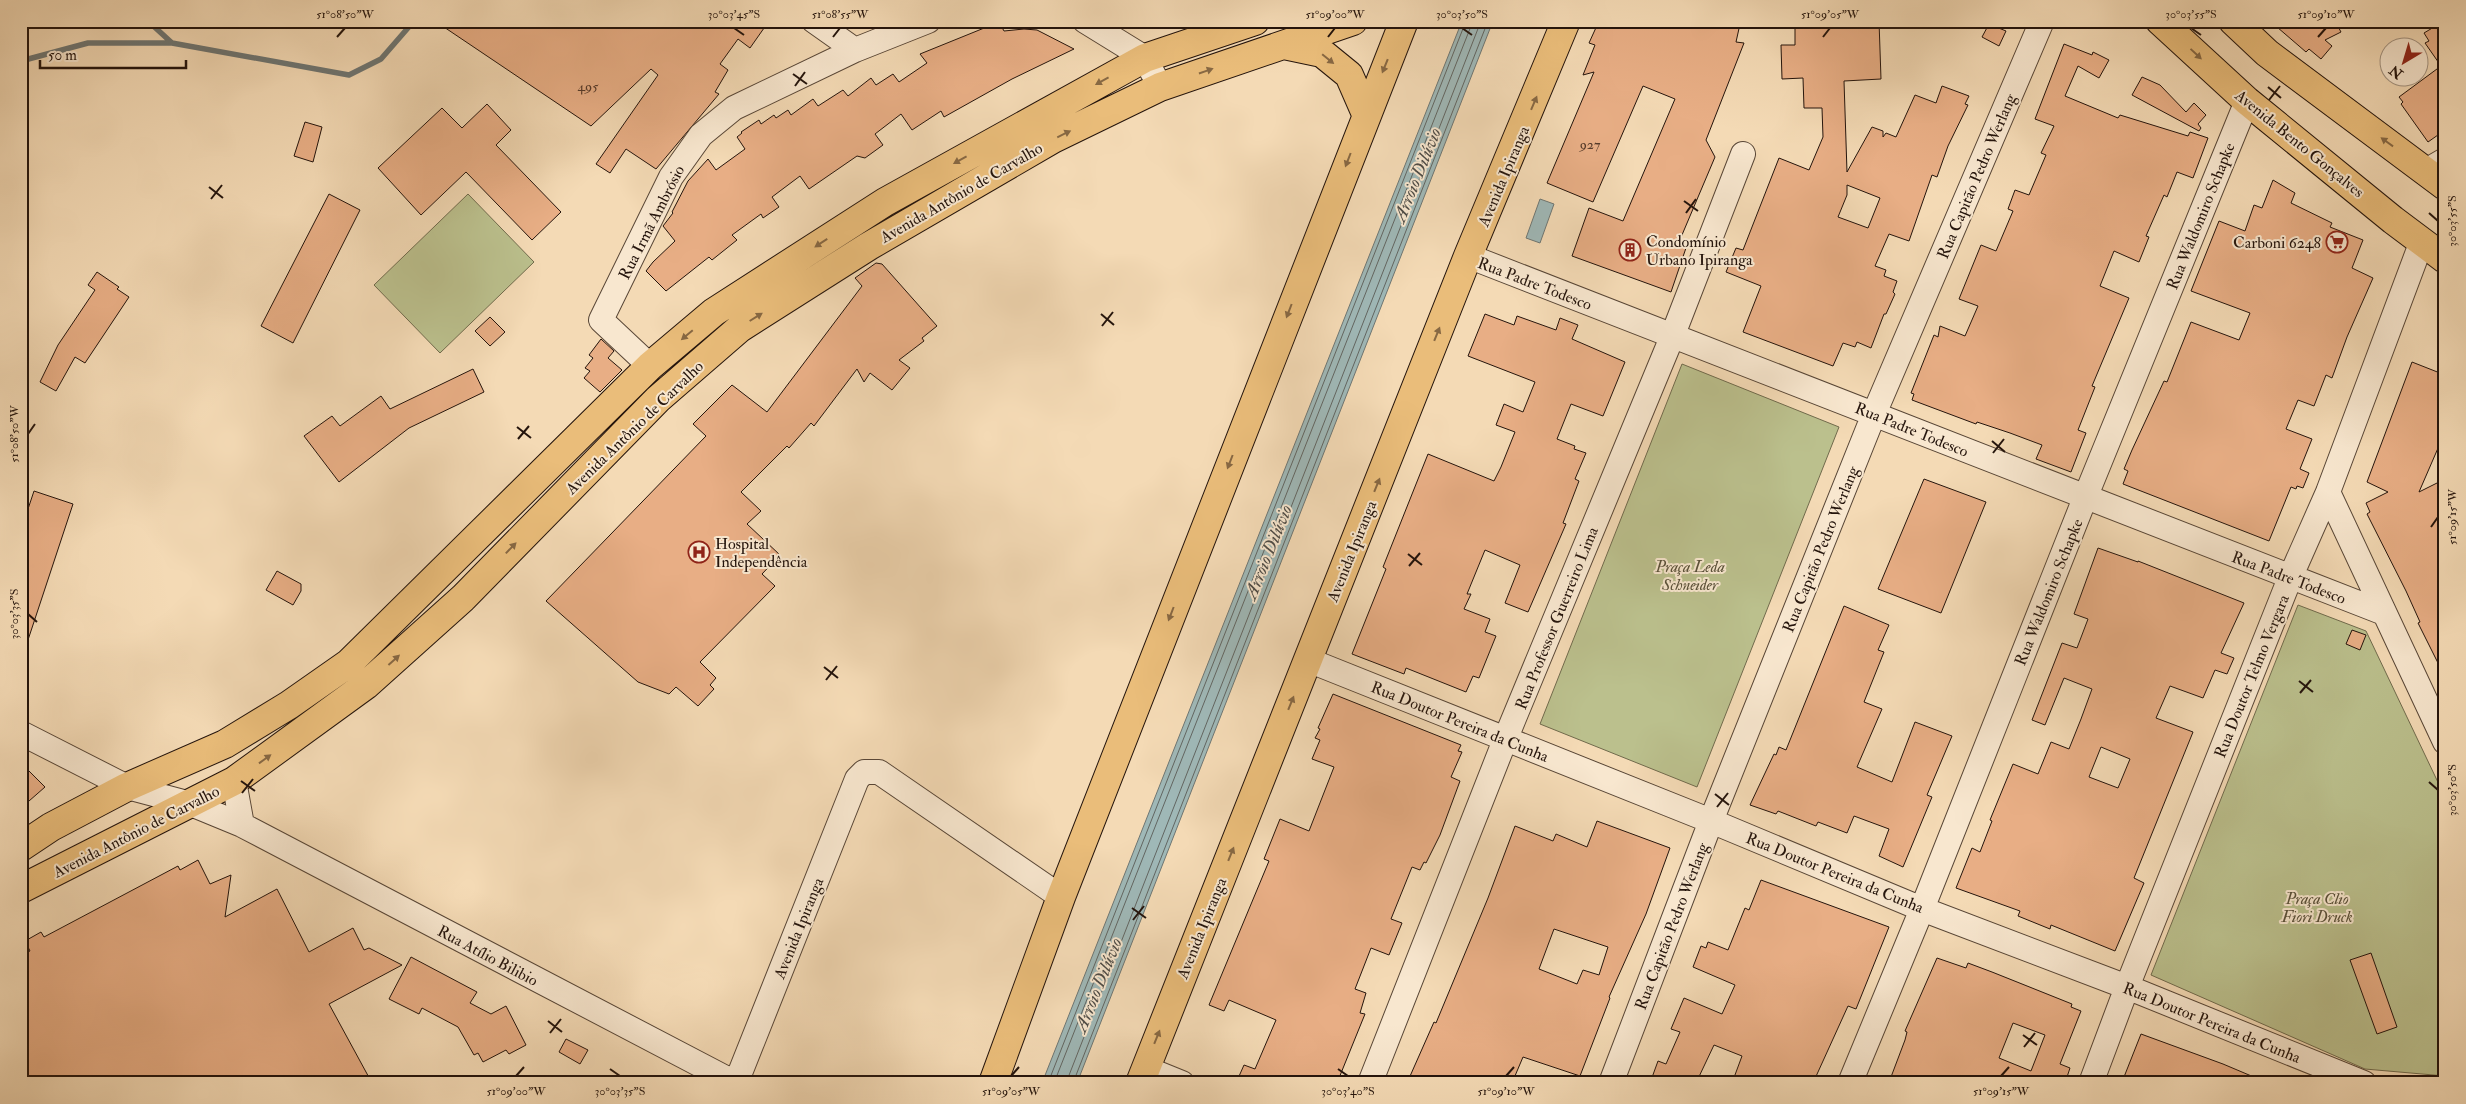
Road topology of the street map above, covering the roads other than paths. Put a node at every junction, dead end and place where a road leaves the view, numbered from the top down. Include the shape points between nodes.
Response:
1 (814, 21) edge
2 (928, 21) edge
3 (1085, 21) edge
4 (1255, 21) edge
5 (1353, 21) edge
6 (1404, 21) edge
7 (1566, 21) edge
8 (2042, 21) edge
9 (2160, 21) edge
10 (2233, 21) edge
11 (1283, 44) junction
12 (856, 50) junction
13 (1145, 58) junction
14 (1160, 87) junction
15 (2247, 101) junction
16 (1366, 114) junction
17 (1743, 154) dead end
18 (2438, 172) edge
19 (2422, 241) junction
20 (1468, 256) junction
21 (2445, 259) edge
22 (1672, 337) junction
23 (650, 366) junction
24 (1874, 414) junction
25 (2328, 492) junction
26 (2085, 498) junction
27 (2290, 578) junction
28 (2384, 613) junction
29 (1308, 660) junction
30 (21, 733) edge
31 (1505, 740) junction
32 (2445, 742) edge
33 (225, 744) junction
34 (234, 781) junction
35 (127, 786) junction
36 (191, 804) junction
37 (1711, 821) junction
38 (242, 825) junction
39 (21, 847) edge
40 (21, 888) edge
41 (1061, 898) junction
42 (1922, 909) junction
43 (2126, 987) junction
44 (1142, 1075) edge
45 (736, 1083) edge
46 (993, 1083) edge
47 (1182, 1083) edge
48 (1370, 1083) edge
49 (1611, 1083) edge
50 (1850, 1083) edge
51 (2091, 1083) edge
52 (2364, 1083) edge

1 - 12 street
2 - 12 street, Rua Irmã Ambrósio
3 - 13 street
4 - 13 main road, Avenida Antônio de Carvalho
5 - 11 main road, Avenida Antônio de Carvalho
6 -> 16 main road
20 -> 7 main road, Avenida Ipiranga
8 - 24 street, Rua Capitão Pedro Werlang
9 -> 15 main road, Avenida Bento Gonçalves
18 -> 10 main road via 2268,53
14 -> 11 main road, Avenida Antônio de Carvalho
11 -> 16 main road via 1322,53 1349,75
12 - 23 street, Rua Irmã Ambrósio via 734,108 701,135 670,177 602,320
13 - 14 street
13 -> 23 main road, Avenida Antônio de Carvalho via 884,202 714,312
34 -> 14 main road, Avenida Antônio de Carvalho via 366,685 463,598 658,398 740,328 869,246 1045,144
15 - 19 main road, Avenida Bento Gonçalves
15 - 26 street, Rua Waldomiro Schapke
16 -> 41 main road
17 - 22 street, Rua Professor Guerreiro Lima
19 - 21 main road, Avenida Bento Gonçalves
19 - 25 street, Rua Doutor Telmo Vergara
20 - 22 street, Rua Padre Todesco
29 -> 20 main road, Avenida Ipiranga
22 - 24 street, Rua Padre Todesco
22 - 31 street, Rua Professor Guerreiro Lima
23 - 33 main road, Avenida Antônio de Carvalho via 349,664
24 - 26 street, Rua Padre Todesco
24 - 37 street, Rua Capitão Pedro Werlang
25 - 27 street, Rua Doutor Telmo Vergara
25 - 28 street, Rua Padre Todesco
26 - 27 street, Rua Padre Todesco
26 - 42 street, Rua Waldomiro Schapke
27 - 28 street, Rua Padre Todesco
27 - 43 street, Rua Doutor Telmo Vergara
28 - 32 street, Rua Padre Todesco
29 - 31 street, Rua Doutor Pereira da Cunha
44 -> 29 main road, Avenida Ipiranga
30 - 35 street, Rua Atílio Bilibio
31 - 37 street, Rua Doutor Pereira da Cunha
31 - 48 street, Rua Professor Guerreiro Lima
33 - 35 main road, Avenida Antônio de Carvalho
33 - 36 main road
34 - 36 main road, Avenida Antônio de Carvalho
34 - 38 street
35 - 36 street, Rua Atílio Bilibio
35 - 39 main road, Avenida Antônio de Carvalho
36 - 38 street, Rua Atílio Bilibio
36 - 40 main road, Avenida Antônio de Carvalho
37 - 42 street, Rua Doutor Pereira da Cunha
37 - 49 street, Rua Capitão Pedro Werlang
38 - 45 street, Rua Atílio Bilibio
41 - 45 street, Avenida Ipiranga via 878,772 864,772 857,779
41 - 46 main road
42 - 43 street, Rua Doutor Pereira da Cunha
42 - 50 street, Rua Waldomiro Schapke
43 - 51 street, Rua Doutor Telmo Vergara
43 - 52 street, Rua Doutor Pereira da Cunha
44 - 47 street

